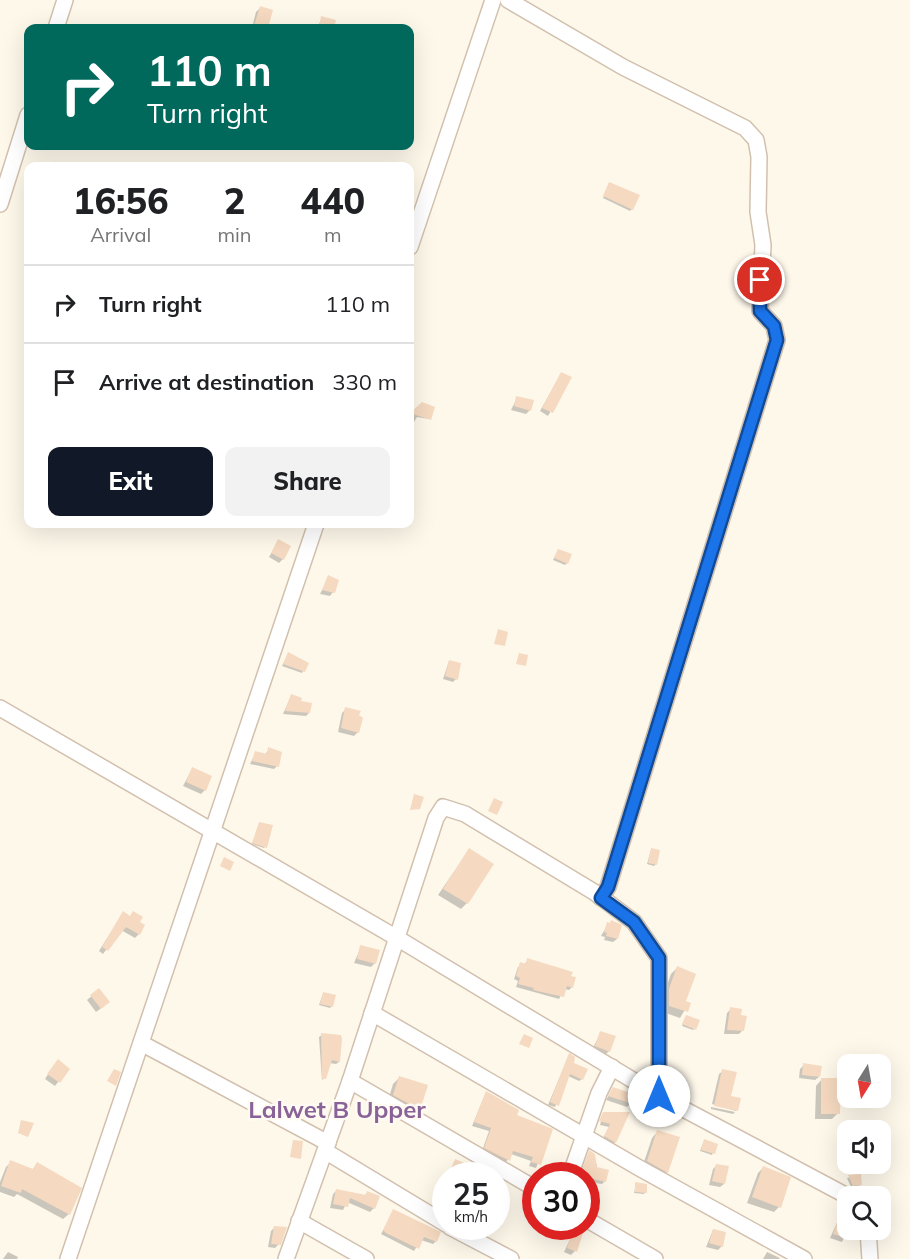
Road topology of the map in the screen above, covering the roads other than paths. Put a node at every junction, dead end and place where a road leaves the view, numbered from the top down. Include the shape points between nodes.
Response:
1 (66, 0) edge
2 (494, 0) edge
3 (508, 0) edge
4 (57, 24) edge
5 (24, 128) edge
6 (0, 204) edge
7 (414, 235) edge
8 (315, 528) edge
9 (0, 708) edge
10 (212, 830) junction
11 (601, 898) junction
12 (397, 938) junction
13 (372, 1013) junction
14 (141, 1043) junction
15 (612, 1067) junction
16 (350, 1081) junction
17 (659, 1096) junction
18 (585, 1135) junction
19 (326, 1147) junction
20 (575, 1162) edge
21 (522, 1181) edge
22 (837, 1191) edge
23 (432, 1215) edge
24 (299, 1221) junction
25 (600, 1227) edge
26 (475, 1240) edge
27 (869, 1240) edge
28 (68, 1259) edge
29 (286, 1259) edge
30 (366, 1259) edge
31 (511, 1259) edge
32 (655, 1259) edge
33 (804, 1259) edge
34 (870, 1259) edge

1 - 4 street
2 - 7 street
3 - 11 street via 623,67 745,128 756,140 759,157 758,212 763,245 760,311 774,326 777,340 608,887
5 - 6 street
8 - 10 street
9 - 10 street
10 - 12 street
10 - 14 street
11 - 12 street via 465,814 443,807 435,818
11 - 17 street via 634,922 659,958
12 - 13 street
12 - 15 street
13 - 16 street
13 - 18 street
14 - 19 street
14 - 28 street
15 - 17 street
15 - 18 street
16 - 19 street
16 - 21 street
17 - 22 street
18 - 20 street
18 - 33 street
19 - 23 street
19 - 24 street
24 - 29 street
24 - 30 street
25 - 32 street
26 - 31 street
27 - 34 street

